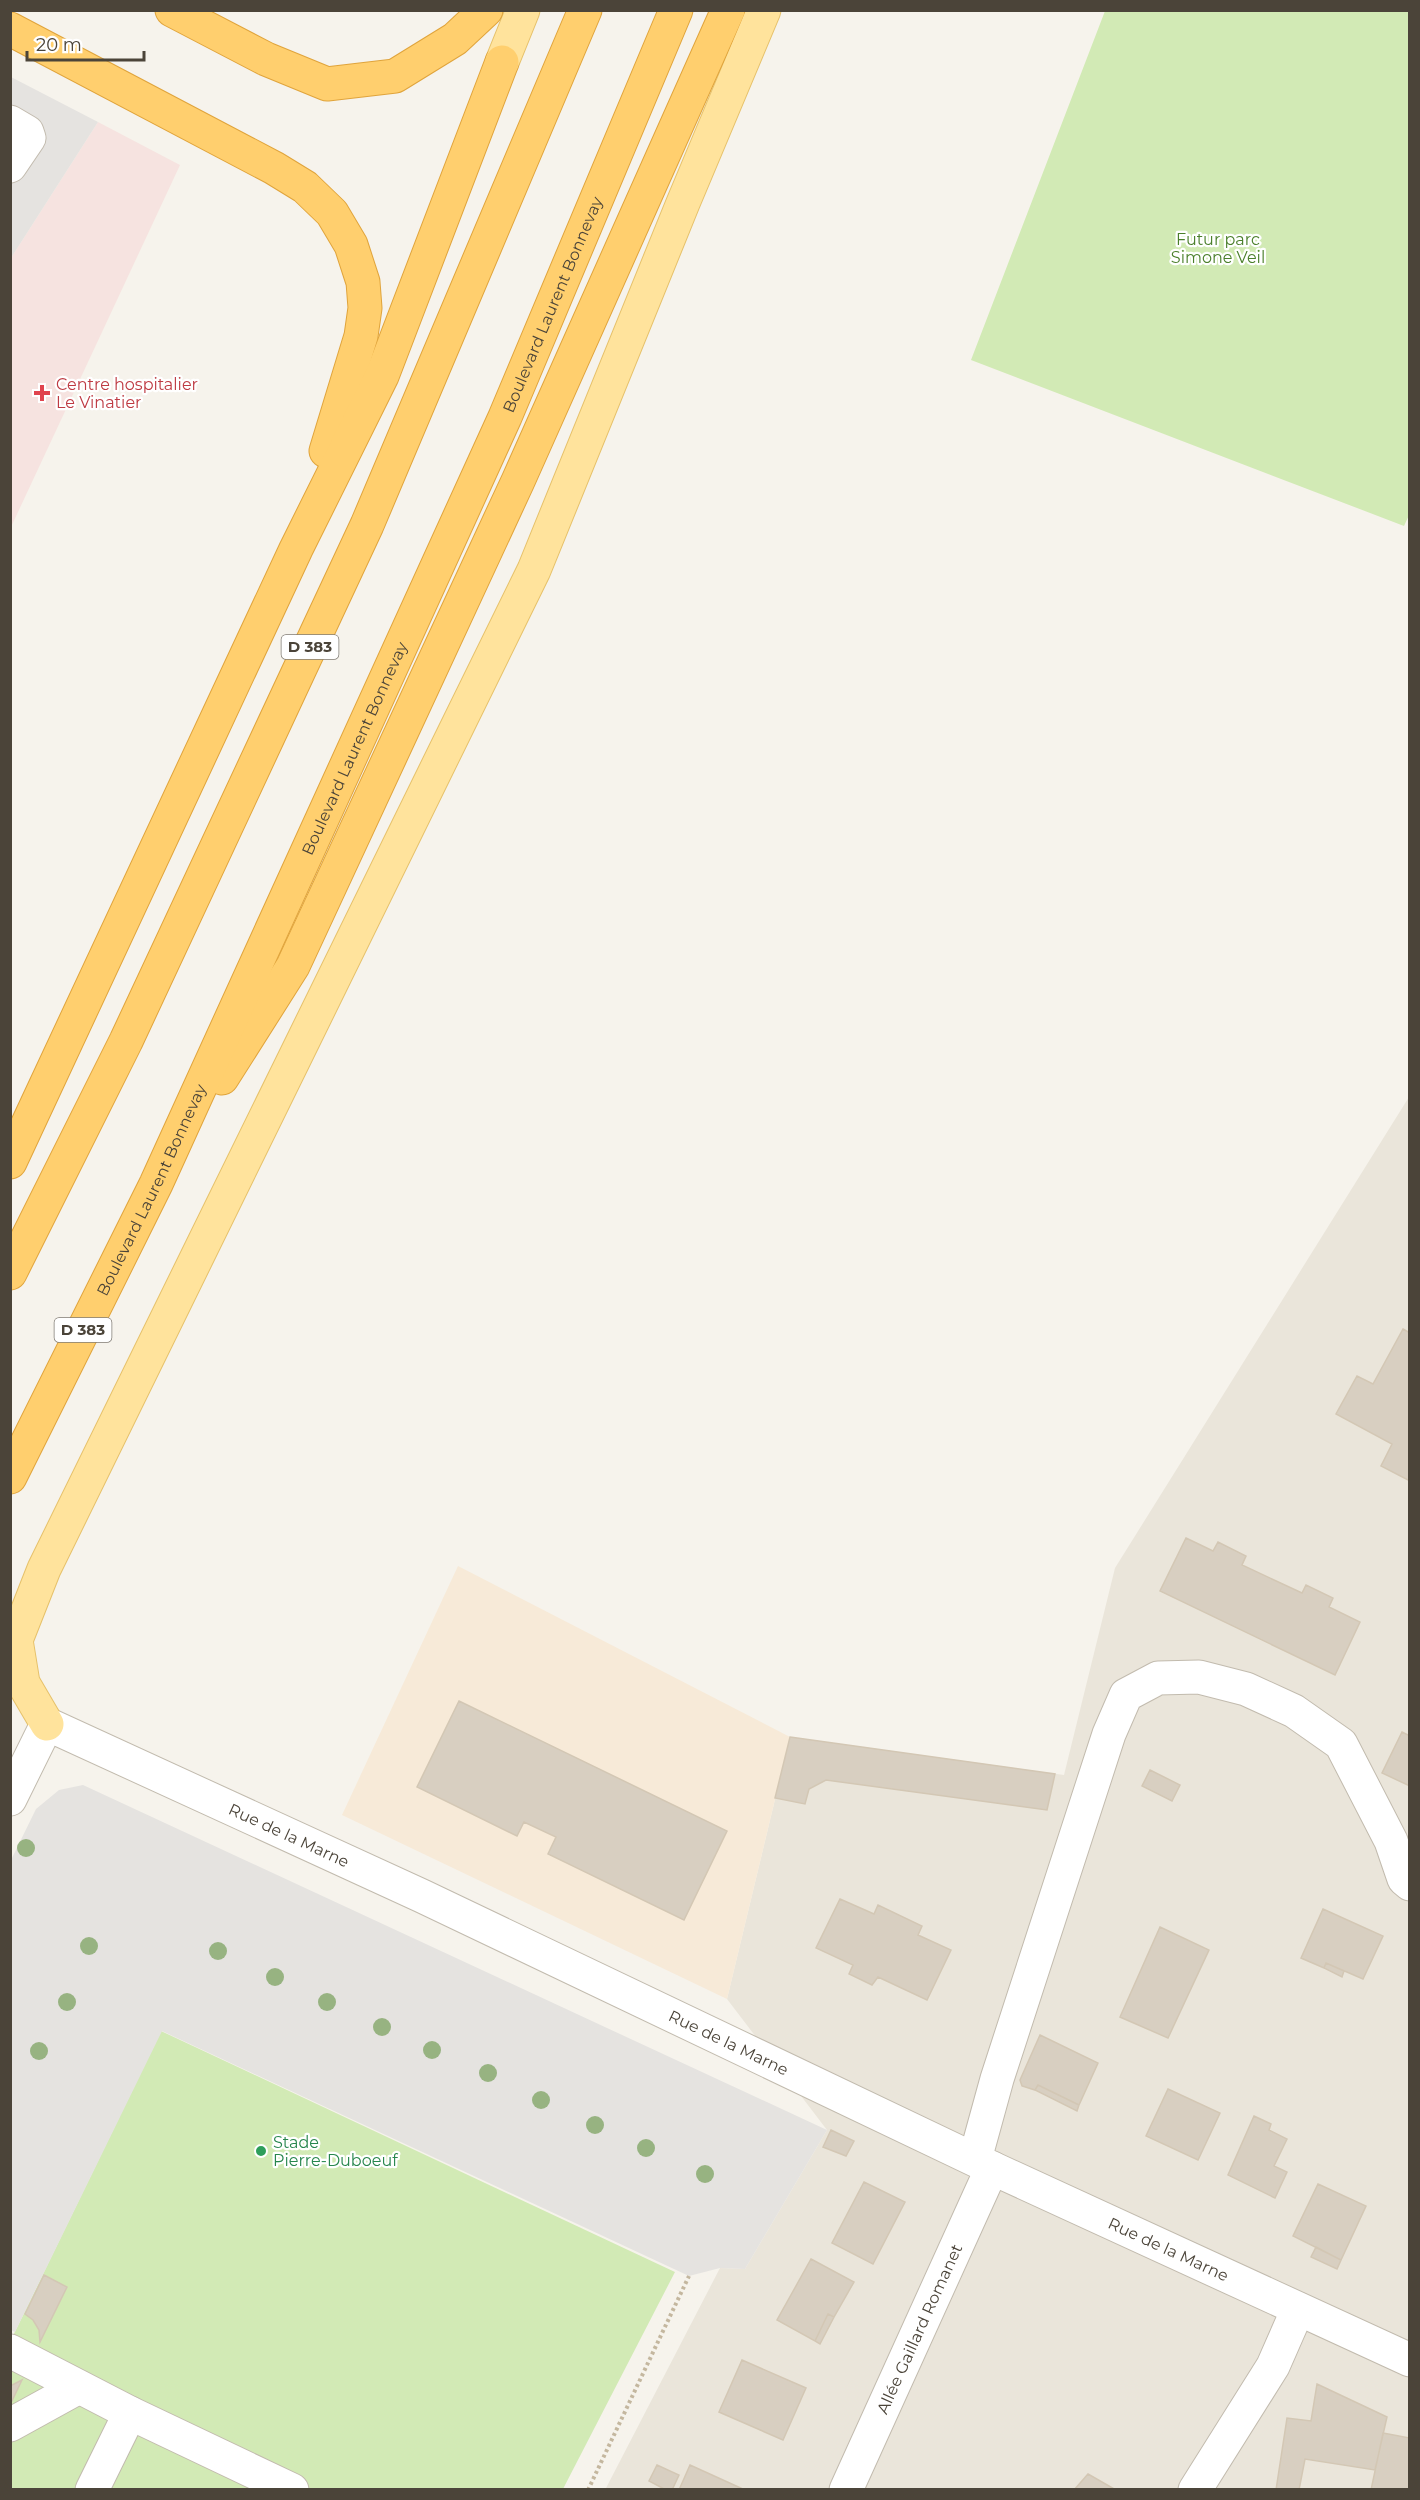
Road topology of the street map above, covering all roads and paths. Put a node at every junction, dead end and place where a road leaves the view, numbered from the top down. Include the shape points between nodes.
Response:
1 (172, 10) edge
2 (486, 10) edge
3 (523, 10) edge
4 (585, 10) edge
5 (676, 10) edge
6 (728, 10) edge
7 (764, 10) edge
8 (10, 29) edge
9 (502, 62) joint
10 (10, 122) edge
11 (10, 166) edge
12 (296, 549) junction
13 (10, 1162) edge
14 (156, 1184) junction
15 (10, 1273) edge
16 (10, 1477) edge
17 (47, 1724) junction
18 (10, 1799) edge
19 (1410, 1884) edge
20 (984, 2164) junction
21 (689, 2276) dead end
22 (1298, 2309) junction
23 (10, 2351) edge
24 (1410, 2360) edge
25 (79, 2387) junction
26 (130, 2413) junction
27 (10, 2425) edge
28 (92, 2490) edge
29 (292, 2490) edge
30 (588, 2490) edge
31 (846, 2490) edge
32 (1195, 2490) edge

1 - 2 highway via 266,59 327,84 395,76 455,39
3 - 9 main road
4 - 15 highway, D 383 via 367,525 126,1041
5 - 14 highway, Boulevard Laurent Bonnevay / D 383 via 505,417
6 - 14 highway via 518,482 293,966
7 - 17 main road via 534,570 44,1569 16,1640 23,1683
8 - 12 highway via 305,187 332,213 351,246 363,282 362,336
9 - 12 highway via 382,376
10 - 11 street via 27,132 28,138
12 - 13 highway
14 - 16 highway, Boulevard Laurent Bonnevay / D 383
17 - 18 street
17 - 20 street, Rue de la Marne via 431,1900
19 - 20 street, Allée Gaillard Romanet via 1404,1879 1391,1840 1341,1744 1294,1711 1246,1689 1199,1677 1158,1678 1126,1695 1109,1734 997,2079
20 - 22 street, Rue de la Marne
20 - 31 street, Allée Gaillard Romanet via 961,2238
21 - 30 path
22 - 24 street, Rue de la Marne
22 - 32 street via 1273,2366
23 - 25 street
25 - 26 street
25 - 27 street
26 - 28 street
26 - 29 street

